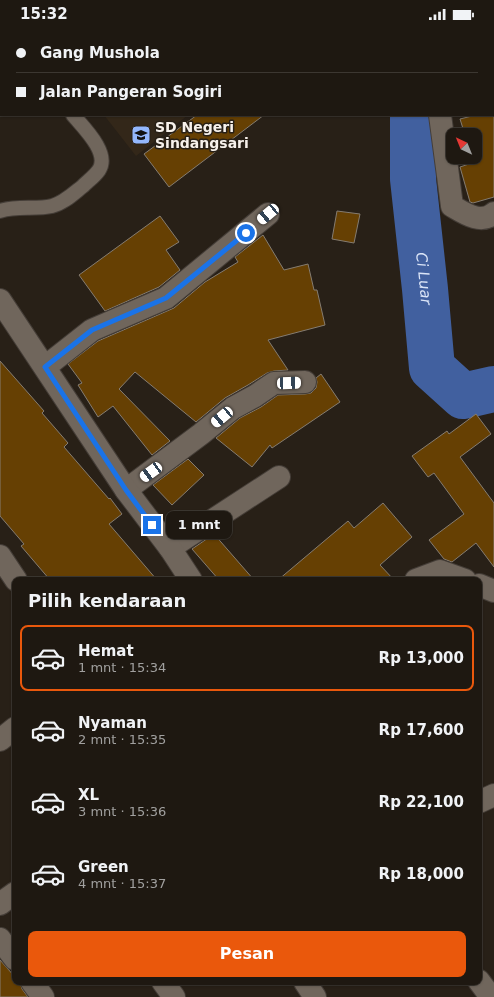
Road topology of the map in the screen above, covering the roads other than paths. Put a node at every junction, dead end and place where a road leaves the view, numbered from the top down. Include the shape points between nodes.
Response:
1 (74, 116) edge
2 (440, 116) edge
3 (0, 211) edge
4 (494, 213) edge
5 (268, 214) dead end
6 (0, 300) edge
7 (45, 367) junction
8 (305, 382) dead end
9 (279, 476) dead end
10 (126, 490) junction
11 (170, 548) junction
12 (0, 556) edge
13 (189, 577) edge
14 (424, 577) edge
15 (457, 577) edge
16 (10, 581) edge
17 (482, 586) edge
18 (494, 591) edge
19 (12, 730) edge
20 (0, 740) edge
21 (494, 795) edge
22 (482, 801) edge
23 (12, 895) edge
24 (0, 904) edge
25 (0, 939) edge
26 (12, 955) edge
27 (34, 985) edge
28 (165, 985) edge
29 (306, 985) edge
30 (482, 985) edge
31 (43, 997) edge
32 (174, 997) edge
33 (315, 997) edge
34 (491, 997) edge

1 - 3 lane via 97,145 102,158 98,171 74,193 54,206 7,208
2 - 4 street via 452,206 471,217 491,216
5 - 7 street via 166,298 92,330
6 - 7 street
7 - 10 street
8 - 10 street via 274,383 233,408
9 - 11 street
10 - 11 street
11 - 13 street
12 - 16 street
14 - 15 street via 440,571
17 - 18 street
19 - 20 street
21 - 22 street
23 - 24 street
25 - 26 street
27 - 31 street
28 - 32 street
29 - 33 street
30 - 34 street

